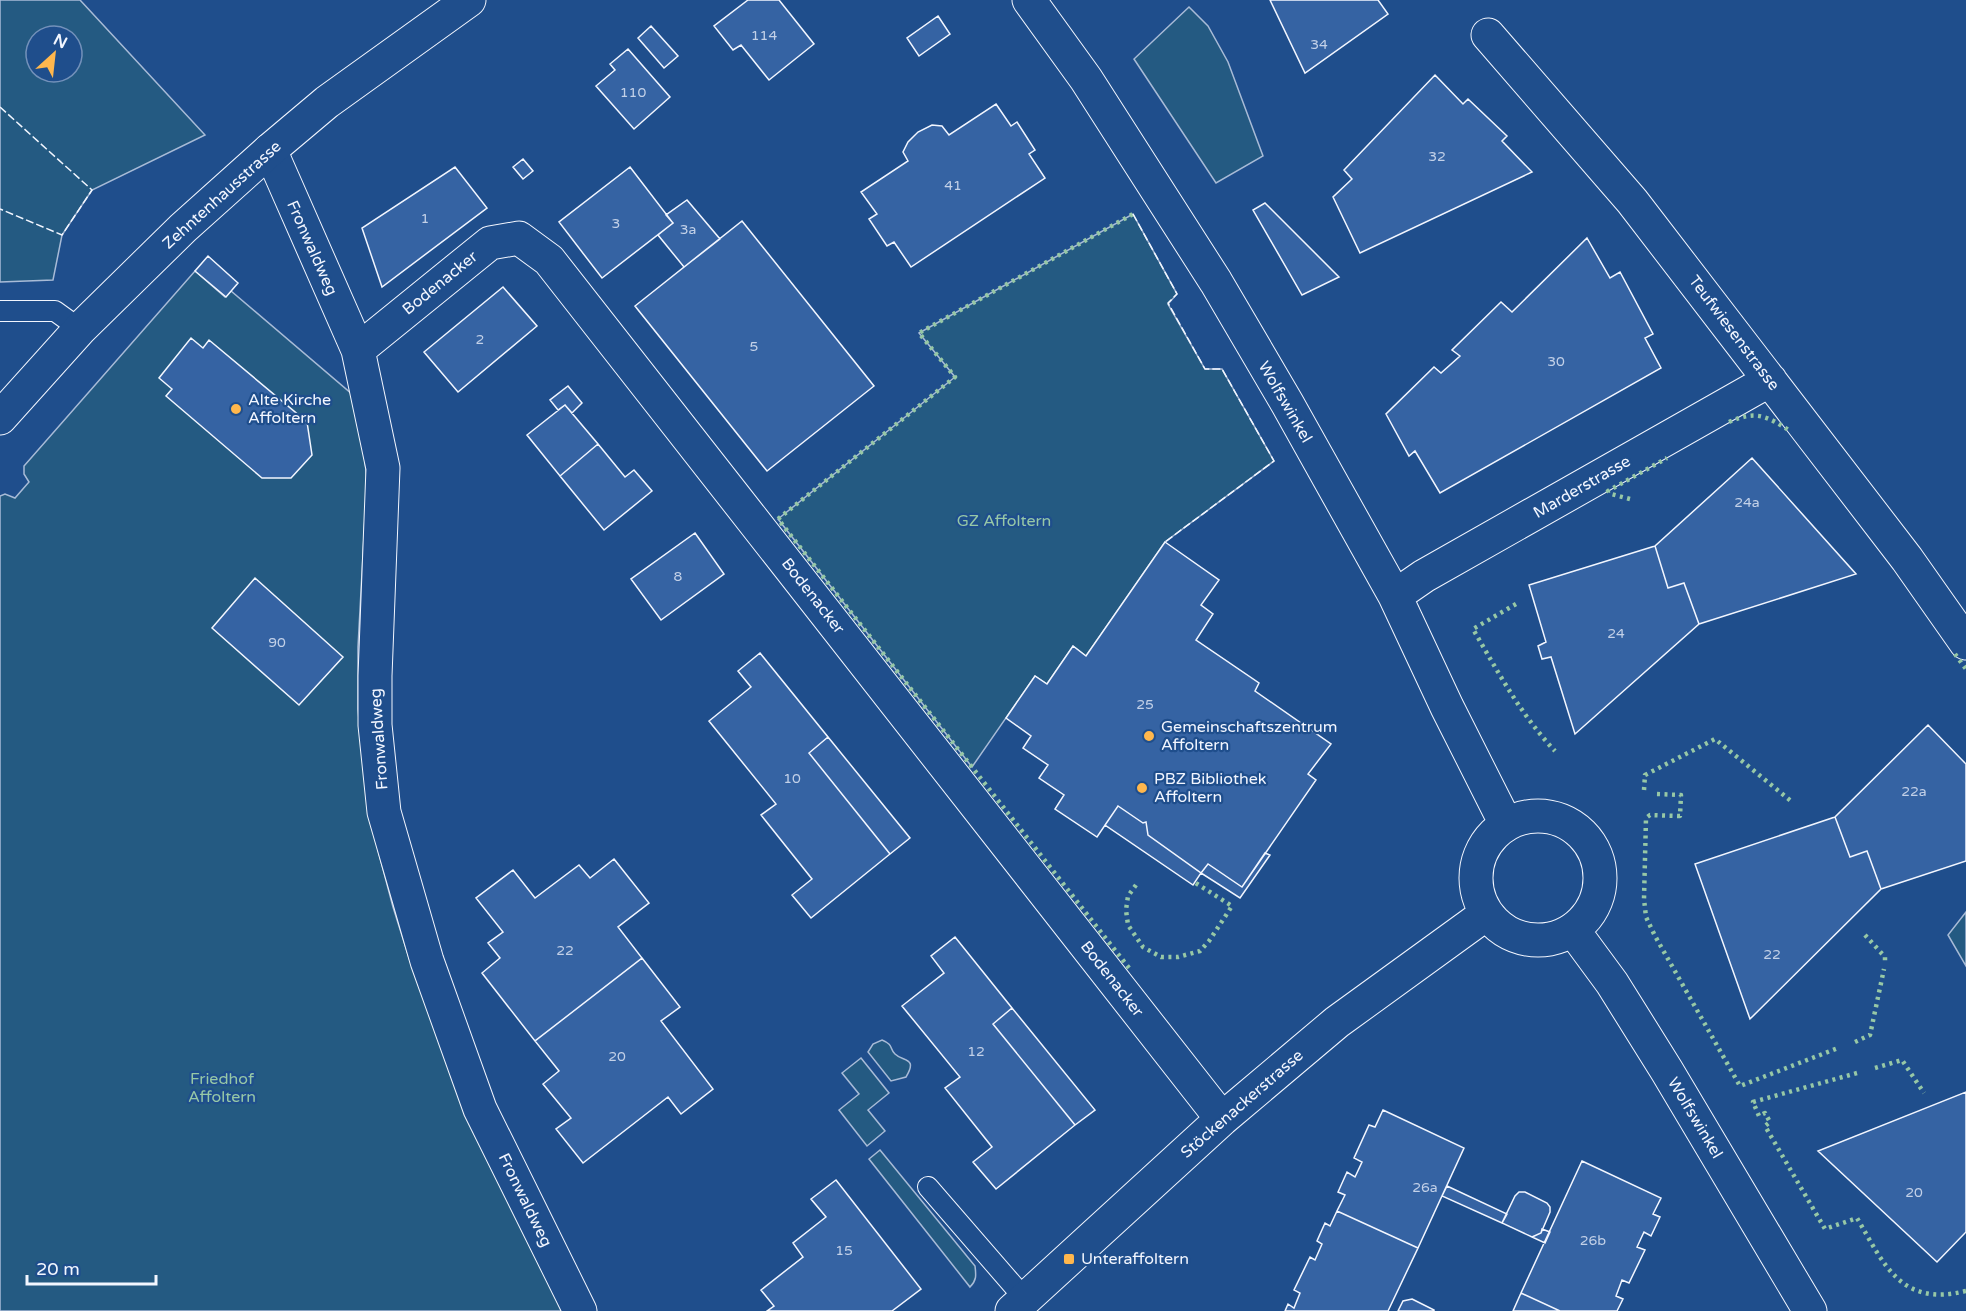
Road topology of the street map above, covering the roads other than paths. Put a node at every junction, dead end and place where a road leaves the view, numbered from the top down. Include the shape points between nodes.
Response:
1 (469, 0) edge
2 (1029, 0) edge
3 (1488, 35) dead end
4 (270, 150) junction
5 (0, 311) edge
6 (80, 329) junction
7 (358, 351) junction
8 (1770, 380) junction
9 (0, 418) edge
10 (1395, 596) junction
11 (1966, 643) edge
12 (1506, 824) junction
13 (1486, 914) junction
14 (1573, 930) junction
15 (1222, 1119) junction
16 (928, 1187) dead end
17 (1019, 1305) edge
18 (580, 1311) edge
19 (1810, 1311) edge

1 - 4 street, Zehntenhausstrasse via 327,102
2 - 10 street, Wolfswinkel via 1086,79 1216,282
3 - 8 street, Teufwiesenstrasse via 1632,201
4 - 6 street, Zehntenhausstrasse
4 - 7 street, Fronwaldweg
5 - 6 lane via 55,311
6 - 9 street, Zehntenhausstrasse
7 - 15 street, Bodenacker via 490,243 519,238 549,260
7 - 18 street, Fronwaldweg via 382,468 375,725 384,812 427,961 480,1109
8 - 10 street, Marderstrasse via 1434,570
8 - 11 street, Teufwiesenstrasse
10 - 12 street, Wolfswinkel
12 - 13 street via 1479,855 1475,875 1477,896
12 - 14 street via 1539,815 1572,826 1586,837 1600,869 1600,886 1586,918
13 - 14 street via 1500,928 1536,941 1555,939
13 - 15 street, Stöckenackerstrasse via 1337,1022
14 - 19 street, Wolfswinkel via 1631,1012
15 - 17 street, Stöckenackerstrasse
16 - 17 lane

